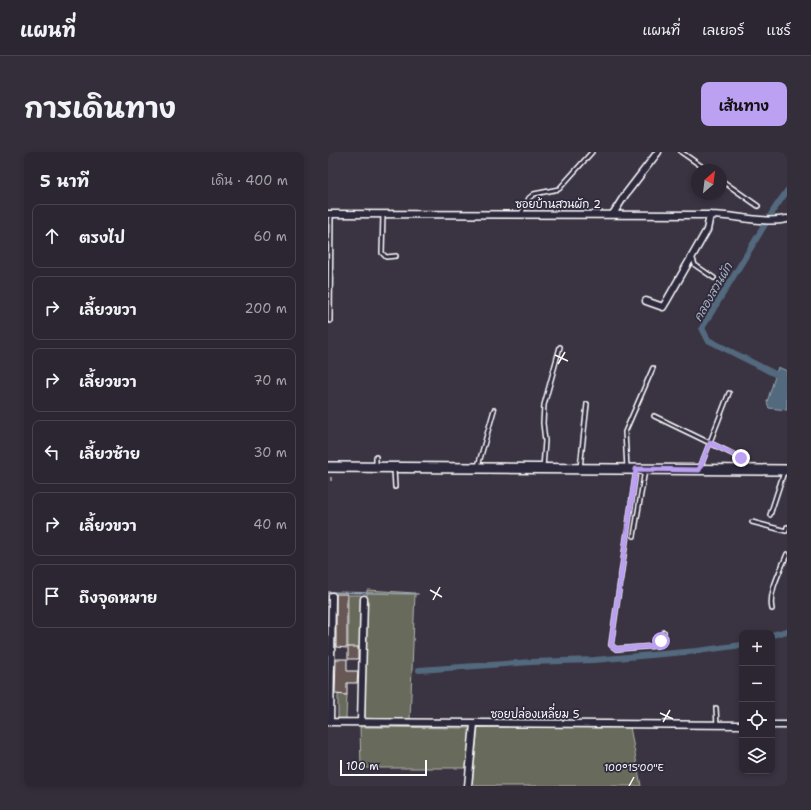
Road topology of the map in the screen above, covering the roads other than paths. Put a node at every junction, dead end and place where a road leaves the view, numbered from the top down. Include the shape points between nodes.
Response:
1 (592, 152) edge
2 (658, 152) edge
3 (681, 152) edge
4 (698, 164) edge
5 (727, 184) edge
6 (758, 206) dead end
7 (329, 214) edge
8 (383, 214) junction
9 (521, 214) junction
10 (613, 214) junction
11 (710, 215) junction
12 (787, 219) edge
13 (396, 256) dead end
14 (693, 256) junction
15 (714, 278) dead end
16 (646, 301) dead end
17 (330, 321) dead end
18 (560, 347) dead end
19 (653, 368) dead end
20 (729, 393) dead end
21 (587, 404) dead end
22 (494, 410) dead end
23 (654, 416) dead end
24 (710, 443) junction
25 (376, 457) dead end
26 (741, 458) dead end
27 (328, 468) edge
28 (376, 469) junction
29 (394, 469) junction
30 (542, 469) junction
31 (579, 469) junction
32 (637, 469) junction
33 (477, 470) junction
34 (699, 470) junction
35 (786, 470) edge
36 (395, 487) dead end
37 (770, 515) dead end
38 (752, 522) dead end
39 (787, 527) edge
40 (786, 531) edge
41 (634, 536) dead end
42 (787, 554) edge
43 (332, 596) dead end
44 (364, 599) dead end
45 (772, 609) dead end
46 (664, 632) dead end
47 (716, 708) dead end
48 (329, 722) edge
49 (361, 722) junction
50 (474, 724) junction
51 (716, 725) junction
52 (739, 725) edge
53 (775, 725) edge
54 (787, 725) edge
55 (468, 786) edge

1 - 9 lane via 559,189 534,194 529,198
2 - 10 street
3 - 4 lane
5 - 6 lane
7 - 8 street, ซอยบ้านสวนผัก 2
7 - 17 lane
8 - 9 street, ซอยบ้านสวนผัก 2
8 - 13 lane via 382,253 386,257
9 - 10 street, ซอยบ้านสวนผัก 2
10 - 11 street, ซอยบ้านสวนผัก 2
11 - 12 street, ซอยบ้านสวนผัก 2 via 765,220
11 - 14 street via 707,230
14 - 15 lane via 692,262 695,266
14 - 16 street via 663,307
18 - 30 lane via 544,405 545,446
19 - 32 lane via 625,432
20 - 24 lane
21 - 31 lane
22 - 33 lane
23 - 24 lane
24 - 26 lane
24 - 34 lane
25 - 28 lane
27 - 28 street
28 - 29 street
29 - 33 street
29 - 36 lane
30 - 31 street
30 - 33 street
31 - 32 street
32 - 34 street
32 - 41 lane
32 - 46 lane via 611,645 616,649 656,646 660,644
34 - 35 street
35 - 37 lane
38 - 40 lane
39 - 40 lane
42 - 45 lane via 772,595
43 - 48 street
44 - 49 street
47 - 51 lane
48 - 49 street, ซอยปล่องเหลี่ยม 5
49 - 50 street, ซอยปล่องเหลี่ยม 5
50 - 51 street, ซอยปล่องเหลี่ยม 5
50 - 55 street
51 - 52 street, ซอยปล่องเหลี่ยม 5
53 - 54 street

